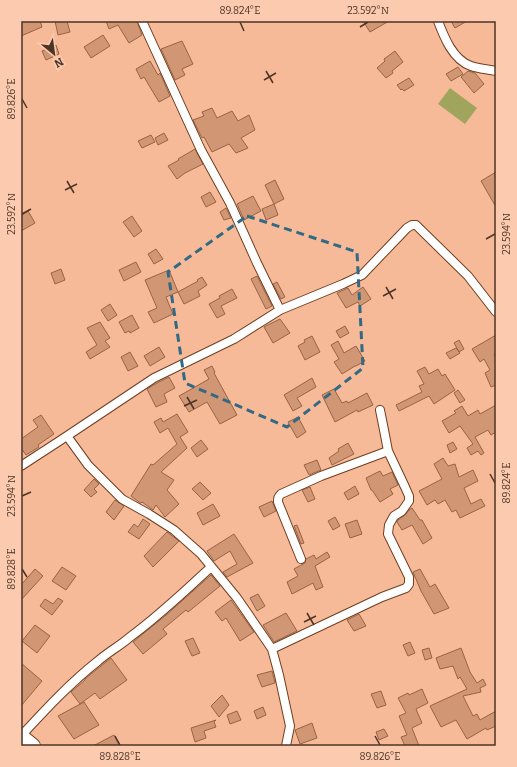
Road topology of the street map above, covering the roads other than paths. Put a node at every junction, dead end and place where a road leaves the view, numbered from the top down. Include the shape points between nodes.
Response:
1 (142, 21) edge
2 (438, 21) edge
3 (496, 71) edge
4 (280, 310) junction
5 (496, 312) edge
6 (380, 410) dead end
7 (67, 436) junction
8 (388, 451) junction
9 (21, 466) edge
10 (301, 559) dead end
11 (211, 567) junction
12 (272, 650) junction
13 (21, 736) edge
14 (33, 746) edge
15 (286, 746) edge

1 - 4 street via 201,150 230,203
2 - 3 street via 448,45 459,59 470,66
4 - 5 street via 362,275 407,228 416,225 468,276
4 - 7 street via 234,339 154,378
6 - 8 street
7 - 9 street
7 - 11 street via 88,465 122,499 174,530 201,554
8 - 10 street via 321,476 279,496 278,502
8 - 12 street via 409,496 409,501 389,525 388,534 409,577 409,584 406,588 375,600
11 - 12 street via 237,598
11 - 13 street via 157,616 98,660
12 - 15 street via 290,726
13 - 14 highway

